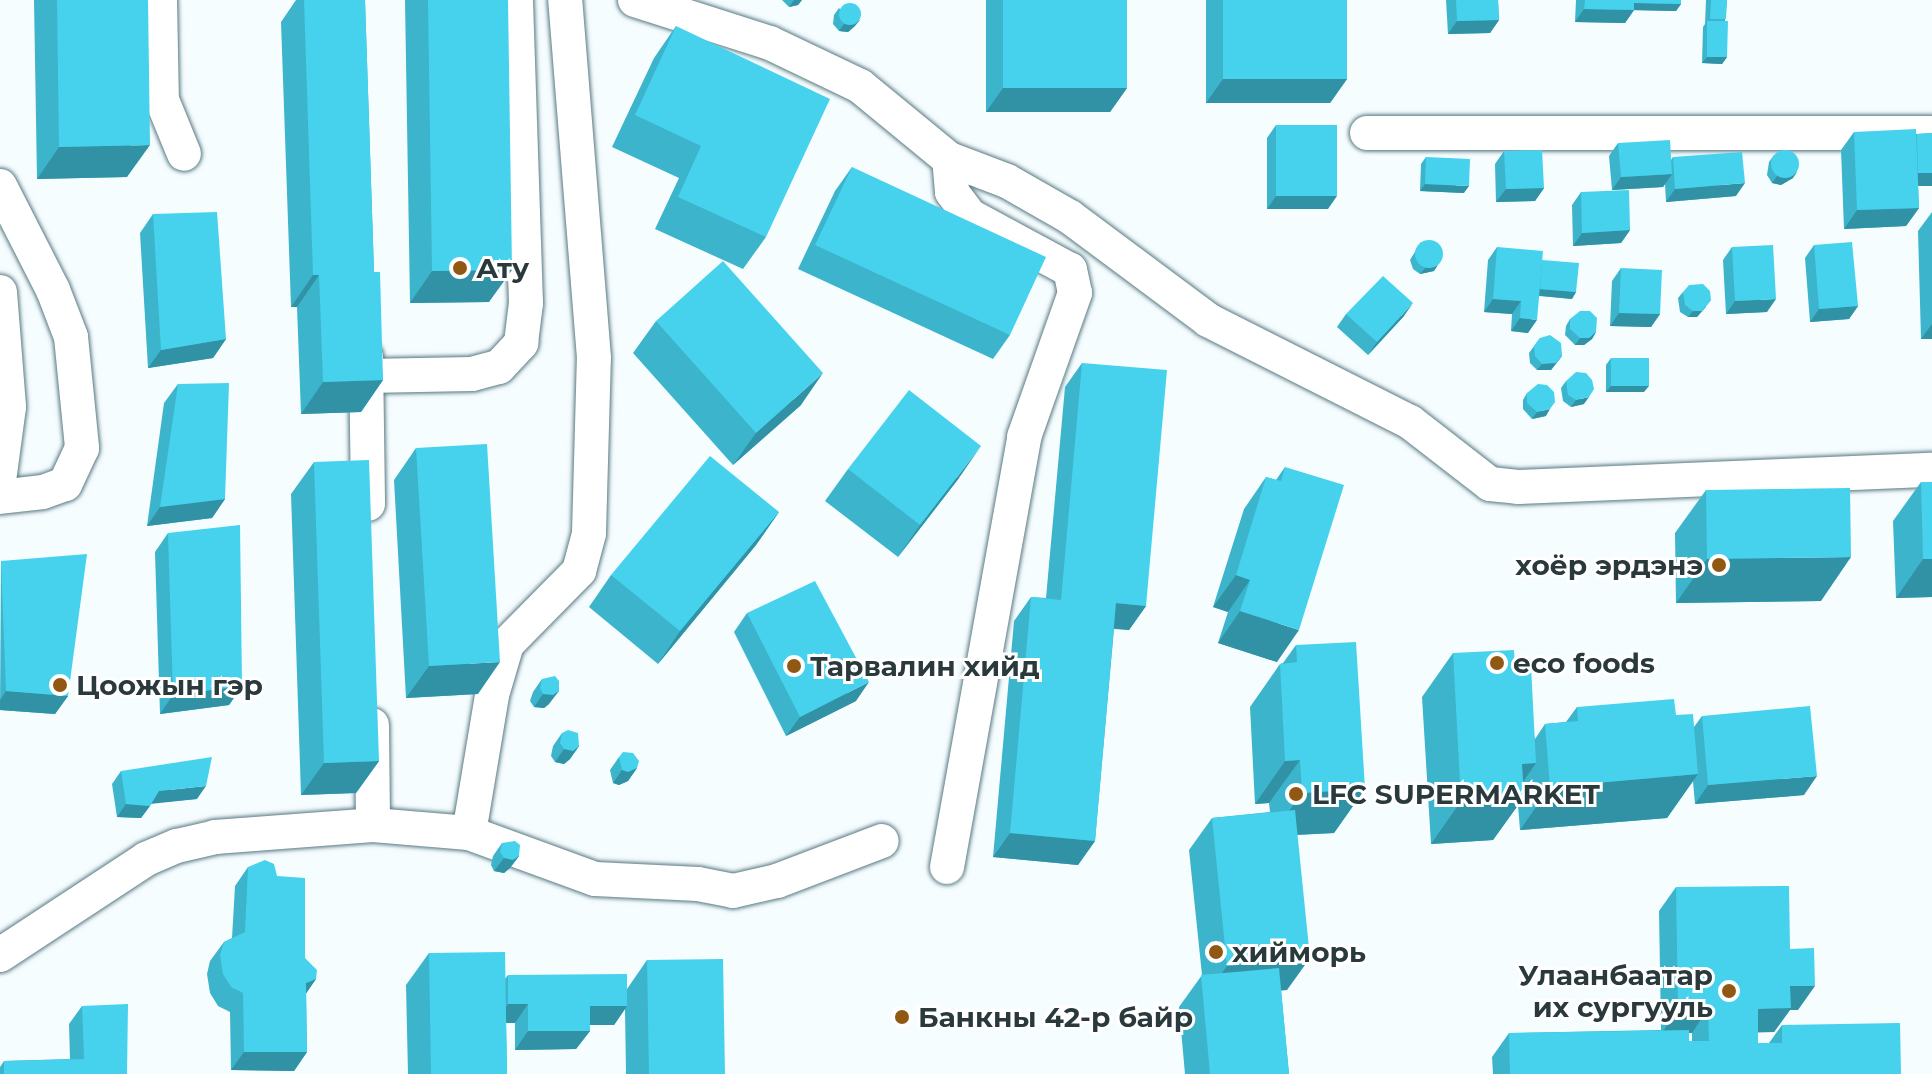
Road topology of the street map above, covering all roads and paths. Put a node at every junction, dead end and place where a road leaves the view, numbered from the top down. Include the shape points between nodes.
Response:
1 (160, 0) edge
2 (516, 0) edge
3 (565, 0) edge
4 (635, 0) edge
5 (1367, 133) dead end
6 (1932, 133) edge
7 (184, 154) dead end
8 (949, 159) junction
9 (0, 186) edge
10 (0, 292) edge
11 (365, 329) edge
12 (366, 376) junction
13 (1932, 470) edge
14 (0, 474) edge
15 (0, 497) edge
16 (369, 528) edge
17 (371, 700) edge
18 (373, 825) junction
19 (469, 833) junction
20 (882, 841) dead end
21 (947, 867) dead end
22 (0, 955) edge

1 - 7 street via 162,100
2 - 12 street via 526,303 521,343 499,367 472,374
3 - 19 street via 594,358 589,533 579,571 507,644 492,695
4 - 8 street via 770,43 860,86
5 - 6 street
8 - 13 street via 1007,181 1057,209 1208,320 1410,422 1490,484
8 - 21 street via 952,192 970,216 1070,270 1075,293 1024,437
9 - 15 street via 71,337 82,448 65,484
10 - 14 street via 9,407
11 - 12 street
12 - 16 street
17 - 18 street
18 - 19 street
18 - 22 street via 215,837 177,846 146,859
19 - 20 street via 595,879 733,891 777,881

